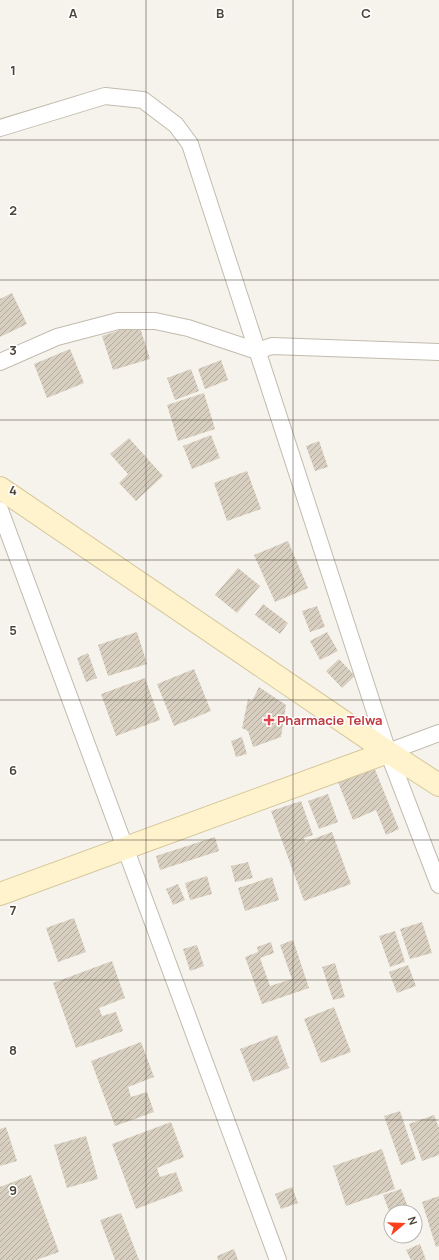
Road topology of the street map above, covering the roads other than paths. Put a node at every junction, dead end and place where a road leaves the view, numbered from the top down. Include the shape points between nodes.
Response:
1 (0, 128) edge
2 (257, 351) junction
3 (439, 352) edge
4 (0, 362) edge
5 (0, 488) edge
6 (0, 510) edge
7 (439, 733) edge
8 (388, 752) junction
9 (439, 785) edge
10 (125, 849) junction
11 (439, 885) edge
12 (0, 894) edge
13 (278, 1260) edge

1 - 2 street via 105,96 143,100 176,125 190,144
2 - 3 street via 272,346
2 - 4 street via 188,328 161,322 118,321 57,337
2 - 8 street
5 - 8 main road
6 - 10 street
7 - 8 street
8 - 9 main road
8 - 10 main road
8 - 11 street
10 - 12 main road
10 - 13 street

